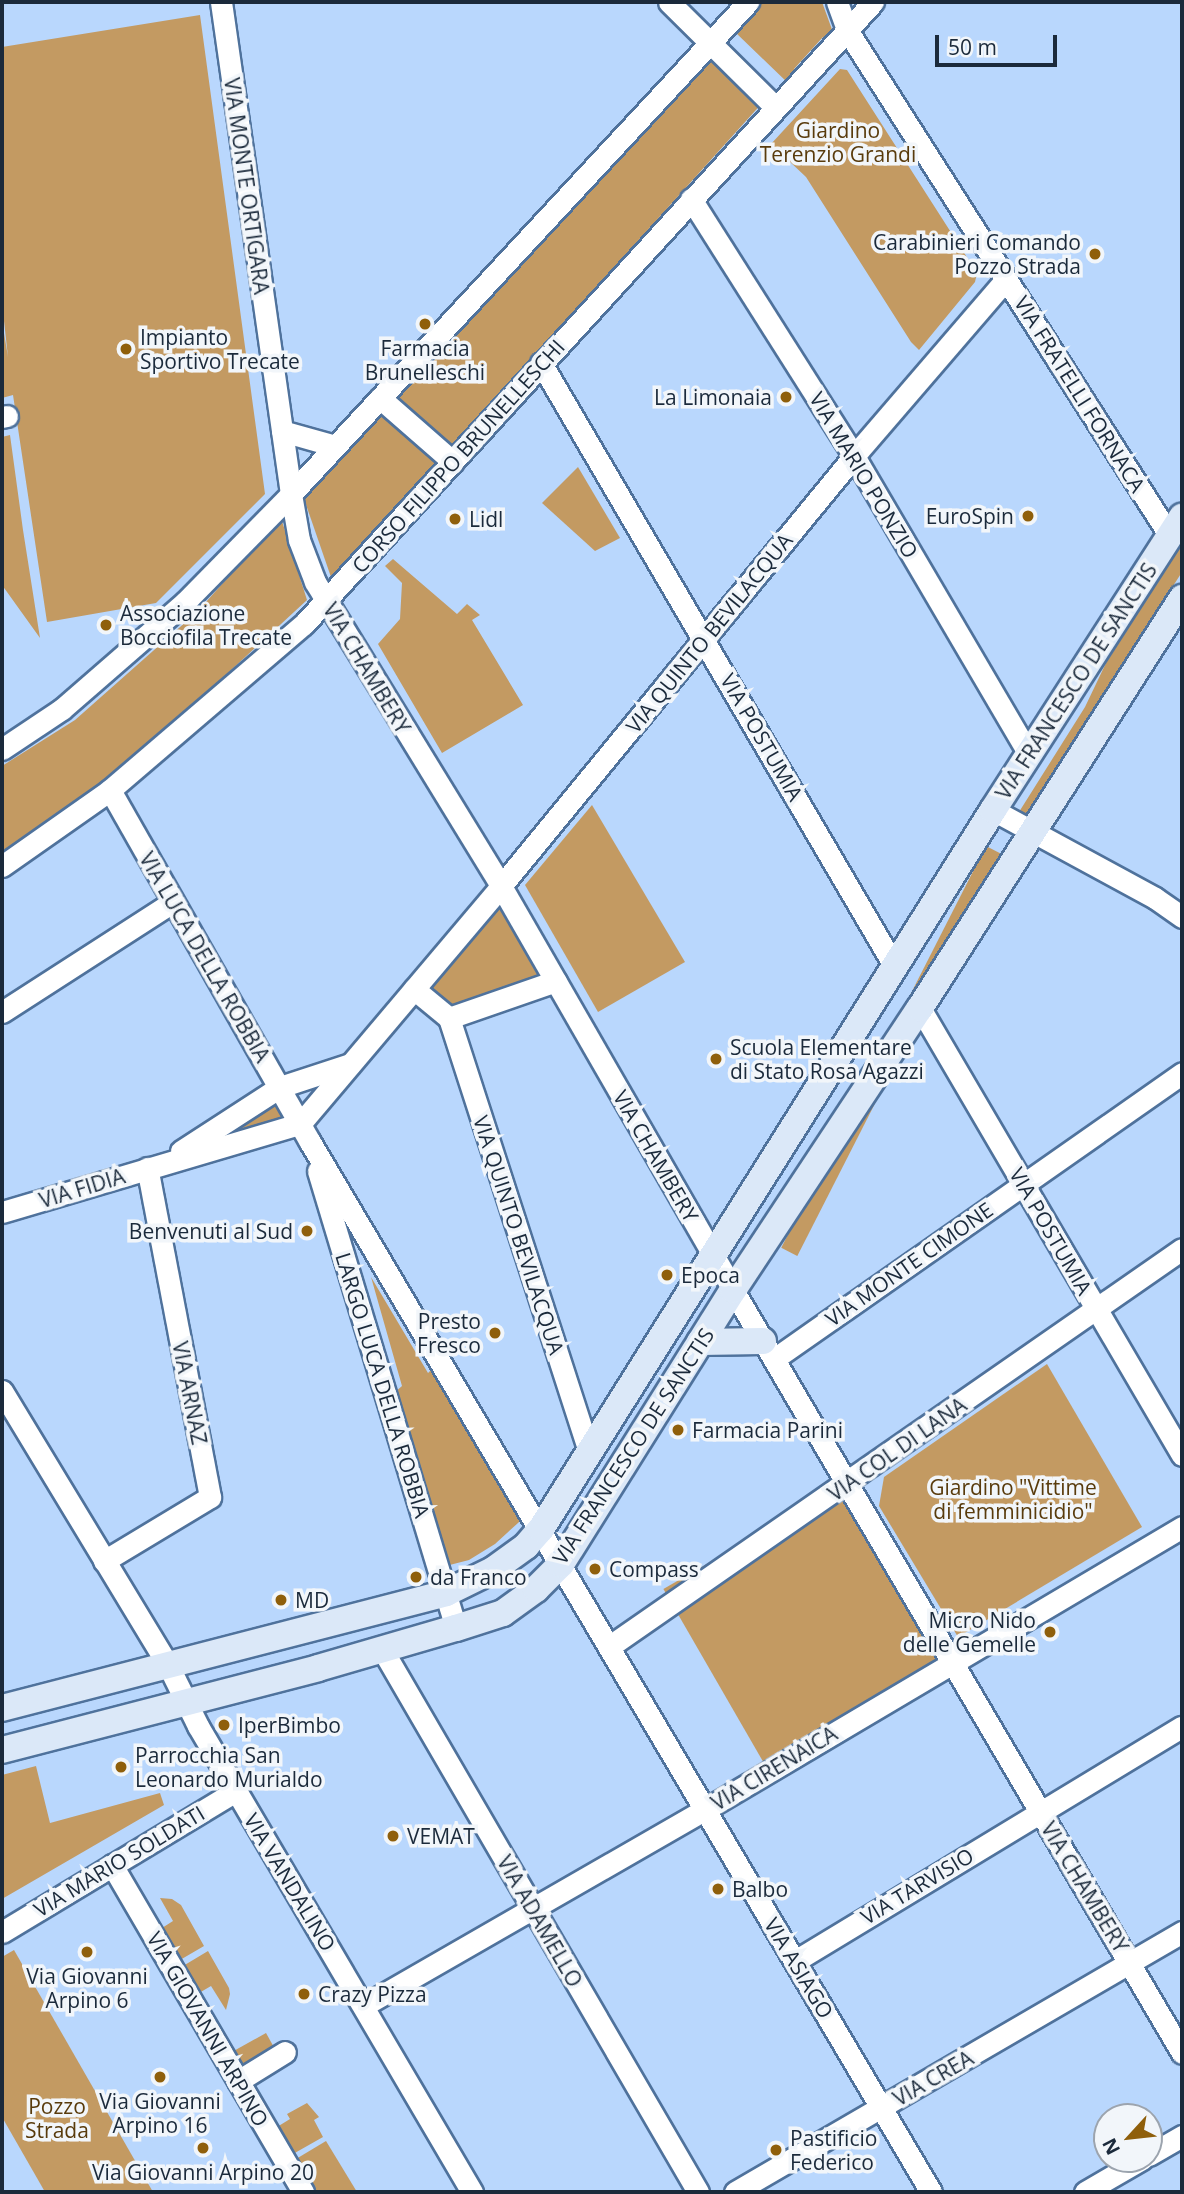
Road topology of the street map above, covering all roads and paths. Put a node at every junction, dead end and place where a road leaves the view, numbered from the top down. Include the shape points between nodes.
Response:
1 (221, 2) edge
2 (669, 2) edge
3 (748, 2) edge
4 (837, 2) edge
5 (873, 2) edge
6 (847, 30) junction
7 (711, 41) junction
8 (775, 107) junction
9 (691, 199) junction
10 (1006, 279) junction
11 (541, 363) junction
12 (380, 398) junction
13 (282, 431) junction
14 (335, 446) junction
15 (854, 456) junction
16 (453, 462) junction
17 (291, 494) junction
18 (1176, 526) edge
19 (1182, 598) edge
20 (326, 602) junction
21 (705, 639) junction
22 (2, 749) edge
23 (1029, 754) junction
24 (110, 790) junction
25 (993, 810) junction
26 (1031, 830) junction
27 (2, 866) edge
28 (501, 886) junction
29 (173, 902) junction
30 (1182, 917) edge
31 (895, 967) junction
32 (556, 981) junction
33 (414, 989) junction
34 (920, 1008) junction
35 (2, 1012) edge
36 (449, 1018) junction
37 (350, 1065) junction
38 (1182, 1073) edge
39 (280, 1087) junction
40 (305, 1133) junction
41 (154, 1166) junction
42 (1023, 1183) junction
43 (2, 1212) edge
44 (1182, 1249) edge
45 (712, 1254) junction
46 (733, 1290) junction
47 (1097, 1310) junction
48 (700, 1342) junction
49 (769, 1350) junction
50 (2, 1391) edge
51 (589, 1452) junction
52 (1182, 1455) edge
53 (847, 1483) junction
54 (1182, 1527) edge
55 (541, 1529) junction
56 (104, 1561) junction
57 (561, 1564) junction
58 (446, 1593) junction
59 (456, 1628) junction
60 (610, 1646) junction
61 (382, 1650) junction
62 (952, 1662) junction
63 (168, 1665) junction
64 (186, 1702) junction
65 (2, 1708) edge
66 (1182, 1727) edge
67 (2, 1750) edge
68 (236, 1791) junction
69 (706, 1809) junction
70 (1040, 1811) junction
71 (112, 1865) junction
72 (533, 1908) junction
73 (2, 1932) edge
74 (1182, 1932) edge
75 (795, 1961) junction
76 (1130, 1963) junction
77 (363, 2006) junction
78 (285, 2052) dead end
79 (1182, 2053) edge
80 (238, 2081) junction
81 (882, 2109) junction
82 (1182, 2136) edge
83 (1163, 2147) edge
84 (1118, 2173) edge
85 (303, 2192) edge
86 (472, 2192) edge
87 (698, 2192) edge
88 (735, 2192) edge
89 (931, 2192) edge
90 (1085, 2192) edge

1 - 13 street, VIA MONTE ORTIGARA
2 - 7 street
3 - 7 street
4 - 6 street, VIA FRATELLI FORNACA
5 - 6 street, CORSO FILIPPO BRUNELLESCHI
6 - 8 street, CORSO FILIPPO BRUNELLESCHI
6 - 10 street, VIA FRATELLI FORNACA
7 - 8 street
7 - 12 street
8 - 9 street, CORSO FILIPPO BRUNELLESCHI
9 - 11 street, CORSO FILIPPO BRUNELLESCHI
9 - 15 street, VIA MARIO PONZIO
10 - 15 street, VIA QUINTO BEVILACQUA
10 - 18 street, VIA FRATELLI FORNACA
11 - 16 street, CORSO FILIPPO BRUNELLESCHI
11 - 21 street, VIA POSTUMIA
12 - 14 street
12 - 16 street
13 - 14 street
13 - 17 street, VIA MONTE ORTIGARA
14 - 17 street
15 - 21 street, VIA QUINTO BEVILACQUA
15 - 23 street, VIA MARIO PONZIO
16 - 20 street, CORSO FILIPPO BRUNELLESCHI
17 - 20 street, VIA CHAMBERY via 299,540
17 - 22 street via 175,611 62,709
18 - 23 main road, VIA FRANCESCO DE SANCTIS
19 - 26 main road, VIA FRANCESCO DE SANCTIS
20 - 24 street, CORSO FILIPPO BRUNELLESCHI
20 - 28 street, VIA CHAMBERY
21 - 28 street, VIA QUINTO BEVILACQUA
21 - 31 street, VIA POSTUMIA
23 - 25 main road, VIA FRANCESCO DE SANCTIS
24 - 27 street, CORSO FILIPPO BRUNELLESCHI
24 - 29 street, VIA LUCA DELLA ROBBIA
25 - 26 street, VIA FRANCESCO DE SANCTIS
25 - 31 main road, VIA FRANCESCO DE SANCTIS
26 - 30 street
26 - 34 main road, VIA FRANCESCO DE SANCTIS
28 - 32 street, VIA CHAMBERY
28 - 33 street, VIA QUINTO BEVILACQUA
29 - 35 street
29 - 39 street, VIA LUCA DELLA ROBBIA
31 - 45 main road, VIA FRANCESCO DE SANCTIS
32 - 36 street
32 - 45 street, VIA CHAMBERY
33 - 36 street
33 - 37 street, VIA QUINTO BEVILACQUA
34 - 42 street, VIA POSTUMIA
34 - 46 main road, VIA FRANCESCO DE SANCTIS
36 - 51 street, VIA QUINTO BEVILACQUA
37 - 39 street
37 - 40 street, VIA QUINTO BEVILACQUA
38 - 42 street, VIA MONTE CIMONE
39 - 40 street, VIA LUCA DELLA ROBBIA
39 - 41 street, VIA FIDIA
40 - 41 street, VIA FIDIA
40 - 55 street, LARGO LUCA DELLA ROBBIA
40 - 58 street, LARGO LUCA DELLA ROBBIA
41 - 43 street, VIA FIDIA
41 - 56 street, VIA ARNAZ via 210,1497
42 - 47 street, VIA POSTUMIA
42 - 49 street, VIA MONTE CIMONE
44 - 47 street, VIA COL DI LANA
45 - 46 street, VIA CHAMBERY
45 - 51 main road, VIA FRANCESCO DE SANCTIS
46 - 48 main road, VIA FRANCESCO DE SANCTIS
46 - 49 street, VIA CHAMBERY
47 - 52 street, VIA POSTUMIA
47 - 53 street, VIA COL DI LANA
48 - 49 main road
48 - 57 main road, VIA FRANCESCO DE SANCTIS
49 - 53 street, VIA CHAMBERY
50 - 56 street, VIA VANDALINO
51 - 55 main road, VIA FRANCESCO DE SANCTIS
53 - 60 street, VIA COL DI LANA
53 - 62 street, VIA CHAMBERY
54 - 62 street, VIA CIRENAICA
55 - 57 street, LARGO LUCA DELLA ROBBIA
55 - 58 main road, VIA FRANCESCO DE SANCTIS via 494,1570
56 - 63 street, VIA VANDALINO
57 - 59 main road, VIA FRANCESCO DE SANCTIS via 518,1604
57 - 60 street, VIA ASIAGO
58 - 59 street, LARGO LUCA DELLA ROBBIA
58 - 63 main road, VIA FRANCESCO DE SANCTIS
59 - 61 main road, VIA FRANCESCO DE SANCTIS
60 - 69 street, VIA ASIAGO
61 - 64 main road, VIA FRANCESCO DE SANCTIS
61 - 72 street, VIA ADAMELLO
62 - 69 street, VIA CIRENAICA
62 - 70 street, VIA CHAMBERY
63 - 64 street, VIA VANDALINO
63 - 65 main road, VIA FRANCESCO DE SANCTIS
64 - 67 main road, VIA FRANCESCO DE SANCTIS
64 - 68 street, VIA VANDALINO
66 - 70 street, VIA CHAMBERY
68 - 71 street, VIA MARIO SOLDATI
68 - 77 street, VIA VANDALINO
69 - 72 street, VIA CIRENAICA
69 - 75 street, VIA ASIAGO
70 - 75 street, VIA TARVISIO
70 - 76 street, VIA CHAMBERY
71 - 73 street, VIA MARIO SOLDATI
71 - 80 street, VIA GIOVANNI ARPINO
72 - 77 street, VIA CIRENAICA
72 - 87 street, VIA ADAMELLO
74 - 76 street, VIA CHAMBERY
75 - 81 street, VIA ASIAGO
76 - 79 street, VIA CHAMBERY
76 - 81 street, VIA CREA
77 - 86 street, VIA VANDALINO
78 - 80 street
80 - 85 street, VIA GIOVANNI ARPINO
81 - 88 street, VIA CREA
81 - 89 street, VIA ASIAGO
82 - 83 street
84 - 90 street

